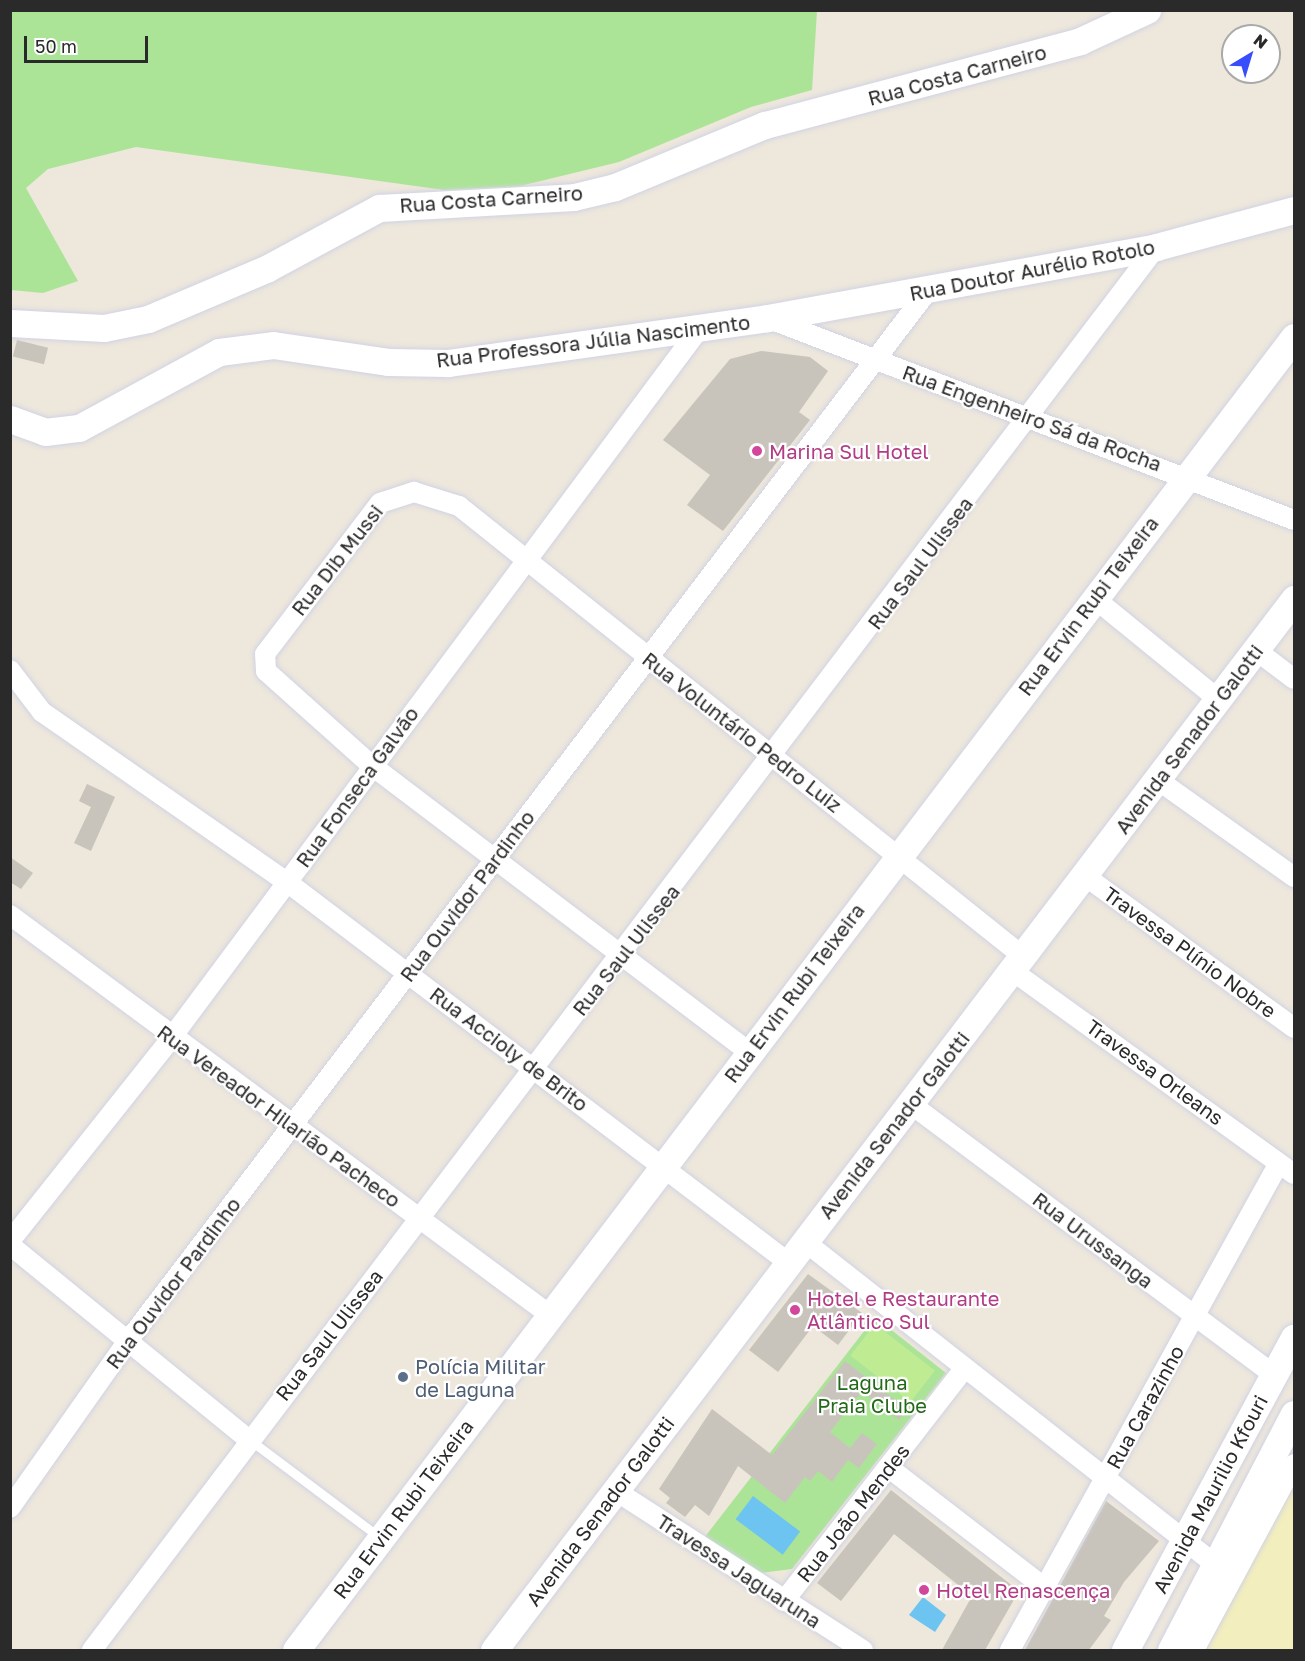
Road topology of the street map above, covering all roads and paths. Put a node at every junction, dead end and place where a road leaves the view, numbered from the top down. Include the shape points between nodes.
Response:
1 (1147, 10) edge
2 (1294, 210) edge
3 (1156, 247) junction
4 (929, 289) junction
5 (767, 318) junction
6 (10, 323) edge
7 (699, 329) junction
8 (1294, 337) edge
9 (876, 360) junction
10 (1030, 418) junction
11 (10, 419) edge
12 (1187, 476) junction
13 (459, 506) joint
14 (1294, 520) edge
15 (527, 559) junction
16 (1094, 598) junction
17 (1294, 599) edge
18 (1257, 651) junction
19 (645, 656) junction
20 (10, 670) edge
21 (1294, 679) edge
22 (1219, 700) junction
23 (774, 757) junction
24 (371, 765) junction
25 (1158, 780) junction
26 (898, 856) junction
27 (495, 861) junction
28 (1085, 876) junction
29 (1294, 877) edge
30 (287, 882) junction
31 (10, 915) edge
32 (621, 958) junction
33 (1020, 965) junction
34 (408, 974) junction
35 (1294, 1028) edge
36 (172, 1037) junction
37 (749, 1052) junction
38 (535, 1067) junction
39 (912, 1105) junction
40 (293, 1126) junction
41 (662, 1165) junction
42 (1287, 1168) edge
43 (419, 1218) junction
44 (10, 1243) edge
45 (796, 1252) junction
46 (550, 1315) junction
47 (1195, 1316) junction
48 (1294, 1338) edge
49 (128, 1341) junction
50 (966, 1368) junction
51 (1274, 1375) junction
52 (1294, 1414) edge
53 (248, 1439) junction
54 (1294, 1464) edge
55 (888, 1467) junction
56 (1106, 1477) junction
57 (616, 1491) junction
58 (10, 1508) edge
59 (381, 1538) junction
60 (1187, 1541) junction
61 (1216, 1565) junction
62 (1045, 1588) junction
63 (784, 1600) junction
64 (501, 1648) edge
65 (92, 1650) edge
66 (296, 1650) edge
67 (862, 1650) edge
68 (1010, 1650) edge
69 (1125, 1650) edge
70 (1171, 1650) edge
71 (1194, 1650) edge

1 - 6 street, Rua Costa Carneiro via 1080,41 765,125 615,187 574,197 379,208 268,267 148,319 104,328
2 - 3 street, Rua Doutor Aurélio Rotolo
3 - 4 street, Rua Doutor Aurélio Rotolo
3 - 10 street, Rua Saul Ulissea
4 - 5 street, Rua Doutor Aurélio Rotolo
4 - 9 street, Rua Ouvidor Pardinho
5 - 7 street, Rua Professora Júlia Nascimento
5 - 9 street, Rua Engenheiro Sá da Rocha
7 - 11 street, Rua Professora Júlia Nascimento via 448,363 388,362 273,345 219,352 178,369 79,428 45,432
7 - 15 street, Rua Fonseca Galvão
8 - 12 street, Rua Ervin Rubi Teixeira
9 - 10 street, Rua Engenheiro Sá da Rocha
9 - 19 street, Rua Ouvidor Pardinho
10 - 12 street, Rua Engenheiro Sá da Rocha
10 - 23 street, Rua Saul Ulissea
12 - 14 street, Rua Engenheiro Sá da Rocha
12 - 16 street, Rua Ervin Rubi Teixeira
13 - 15 street, Rua Voluntário Pedro Luiz
13 - 24 street, Rua Dib Mussi via 414,492 380,503 265,654 266,670 279,685
15 - 19 street, Rua Voluntário Pedro Luiz
15 - 24 street, Rua Fonseca Galvão
16 - 22 street
16 - 26 street, Rua Ervin Rubi Teixeira
17 - 18 street, Avenida Senador Galotti
18 - 21 street
18 - 22 street, Avenida Senador Galotti
19 - 23 street, Rua Voluntário Pedro Luiz
19 - 27 street, Rua Ouvidor Pardinho
20 - 30 street, Rua Accioly de Brito via 42,712
22 - 25 street, Avenida Senador Galotti
23 - 26 street, Rua Voluntário Pedro Luiz
23 - 32 street, Rua Saul Ulissea
24 - 27 street
24 - 30 street, Rua Fonseca Galvão
25 - 28 street, Avenida Senador Galotti
25 - 29 street
26 - 33 street, Rua Voluntário Pedro Luiz
26 - 37 street, Rua Ervin Rubi Teixeira
27 - 32 street
27 - 34 street, Rua Ouvidor Pardinho
28 - 33 street, Avenida Senador Galotti
28 - 35 street, Travessa Plínio Nobre
30 - 34 street, Rua Accioly de Brito
30 - 36 street, Rua Fonseca Galvão
31 - 36 street, Rua Vereador Hilarião Pacheco
32 - 37 street
32 - 38 street, Rua Saul Ulissea
33 - 39 street, Avenida Senador Galotti
33 - 42 street, Travessa Orleans
34 - 38 street, Rua Accioly de Brito
34 - 40 street, Rua Ouvidor Pardinho
36 - 40 street, Rua Vereador Hilarião Pacheco
36 - 44 street, Rua Fonseca Galvão
37 - 41 street, Rua Ervin Rubi Teixeira
38 - 41 street, Rua Accioly de Brito
38 - 43 street, Rua Saul Ulissea
39 - 45 street, Avenida Senador Galotti
39 - 47 street, Rua Urussanga
40 - 43 street, Rua Vereador Hilarião Pacheco
40 - 49 street, Rua Ouvidor Pardinho
41 - 45 street, Rua Accioly de Brito
41 - 46 street, Rua Ervin Rubi Teixeira
42 - 47 street, Rua Carazinho
43 - 46 street, Rua Vereador Hilarião Pacheco
43 - 53 street, Rua Saul Ulissea
44 - 49 street
45 - 50 street, Rua Accioly de Brito
45 - 57 street, Avenida Senador Galotti
46 - 59 street, Rua Ervin Rubi Teixeira
47 - 51 street, Rua Urussanga
47 - 56 street, Rua Carazinho
48 - 51 street, Avenida Maurilio Kfouri
49 - 53 street
49 - 58 street, Rua Ouvidor Pardinho
50 - 55 street, Rua João Mendes
50 - 56 street, Rua Accioly de Brito
51 - 60 street, Avenida Maurilio Kfouri
52 - 61 street, Avenida Maurilio Kfouri
53 - 59 lane
53 - 65 street, Rua Saul Ulissea
54 - 71 street
55 - 62 street
55 - 63 street, Rua João Mendes
56 - 60 street, Rua Accioly de Brito
56 - 62 street, Rua Carazinho
57 - 63 street, Travessa Jaguaruna
57 - 64 street, Avenida Senador Galotti
59 - 66 street, Rua Ervin Rubi Teixeira
60 - 61 street, Rua Accioly de Brito
60 - 69 street, Avenida Maurilio Kfouri
61 - 70 street, Avenida Maurilio Kfouri
62 - 68 street, Rua Carazinho
63 - 67 street, Travessa Jaguaruna

